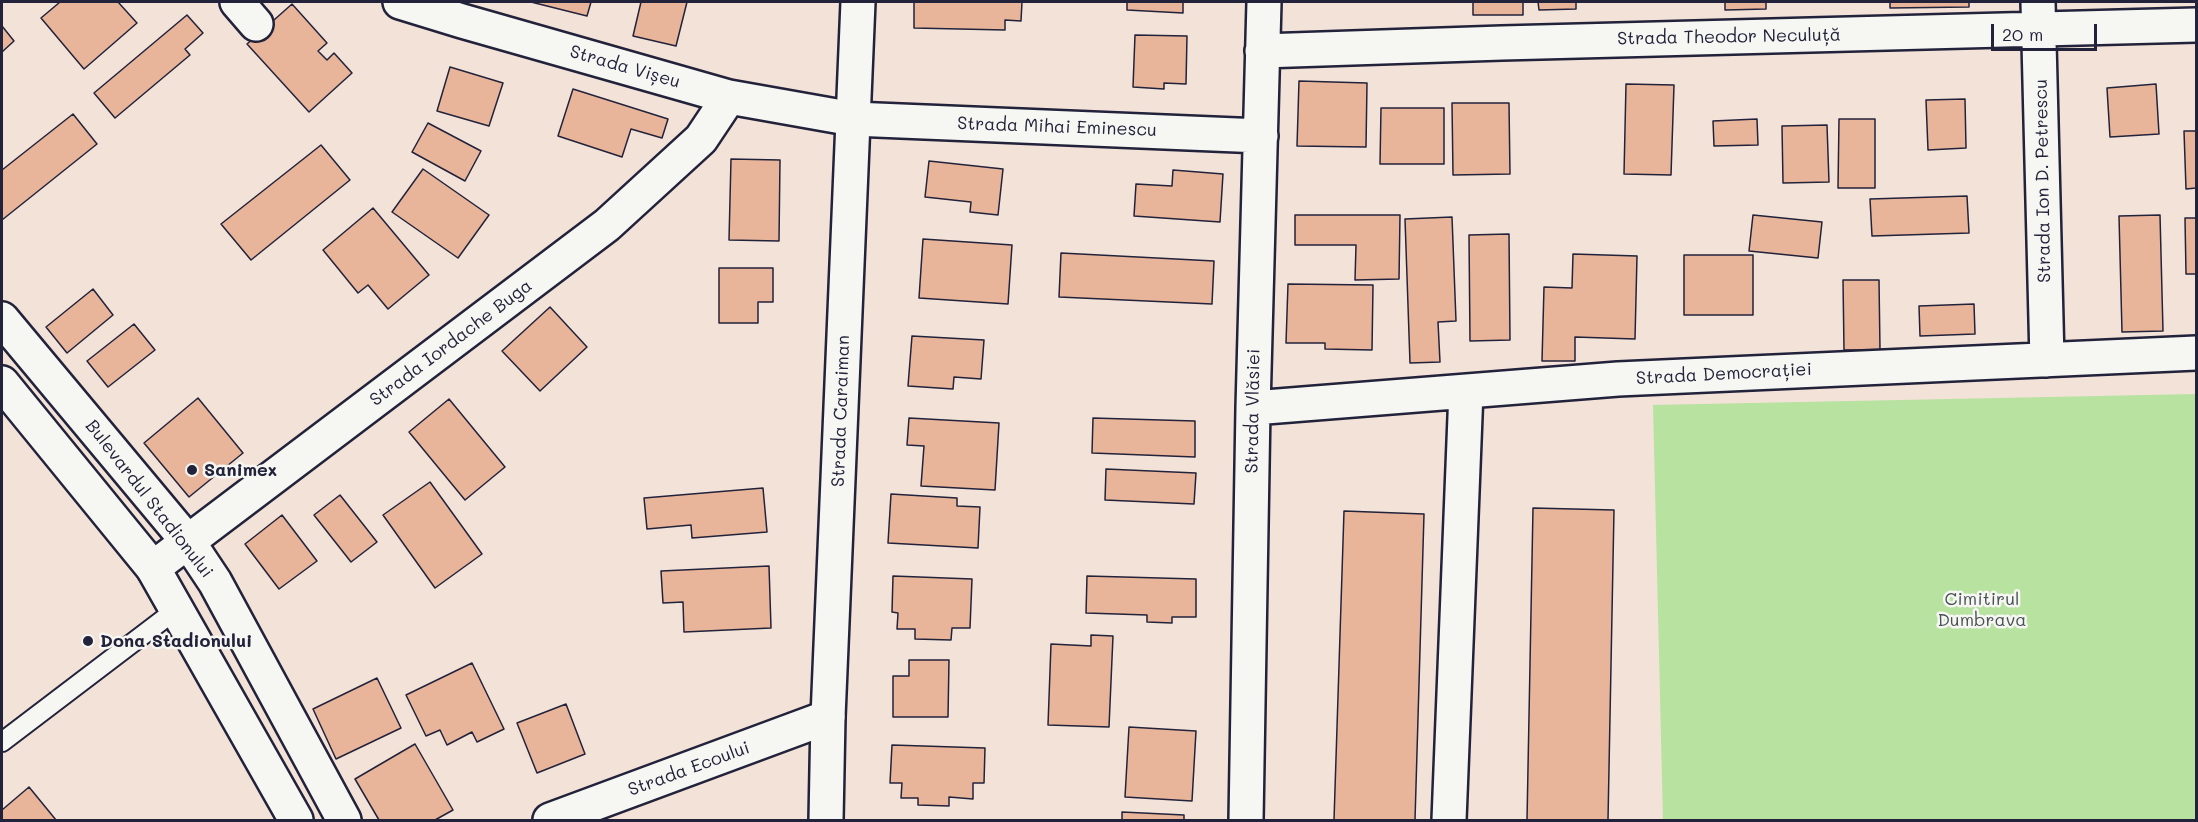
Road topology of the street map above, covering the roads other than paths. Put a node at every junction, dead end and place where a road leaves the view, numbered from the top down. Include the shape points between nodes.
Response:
1 (400, 2) edge
2 (858, 2) edge
3 (1264, 2) edge
4 (2038, 16) edge
5 (2196, 25) edge
6 (1262, 51) junction
7 (729, 97) junction
8 (853, 119) junction
9 (1261, 136) junction
10 (2, 318) edge
11 (2196, 353) edge
12 (2047, 360) junction
13 (2, 383) edge
14 (1466, 391) junction
15 (1253, 408) junction
16 (189, 543) junction
17 (153, 568) junction
18 (177, 609) junction
19 (828, 717) junction
20 (2, 742) edge
21 (296, 820) edge
22 (344, 820) edge
23 (550, 820) edge
24 (826, 820) edge
25 (1246, 820) edge
26 (1449, 820) edge

1 - 7 street, Strada Vișeu
2 - 8 street, Strada Caraiman
3 - 6 street, Strada Vlăsiei
4 - 5 street, Strada Theodor Neculuță
4 - 6 street, Strada Theodor Neculuță
4 - 12 street, Strada Ion D. Petrescu
6 - 9 street, Strada Vlăsiei
7 - 8 street, Strada Vișeu
7 - 16 street, Strada Iordache Buga via 701,139 607,225
8 - 9 street, Strada Mihai Eminescu
8 - 19 street, Strada Caraiman
9 - 15 street, Strada Vlăsiei
10 - 16 street, Bulevardul Stadionului
11 - 12 street, Strada Democrației
12 - 14 street, Strada Democrației via 1618,379
13 - 17 street
14 - 15 street, Strada Democrației
14 - 26 street
15 - 25 street, Strada Vlăsiei
16 - 17 street, Strada Iordache Buga
16 - 22 street, Bulevardul Stadionului via 227,603
17 - 18 street
18 - 20 lane
18 - 21 street
19 - 23 street, Strada Ecoului
19 - 24 street, Strada Caraiman

